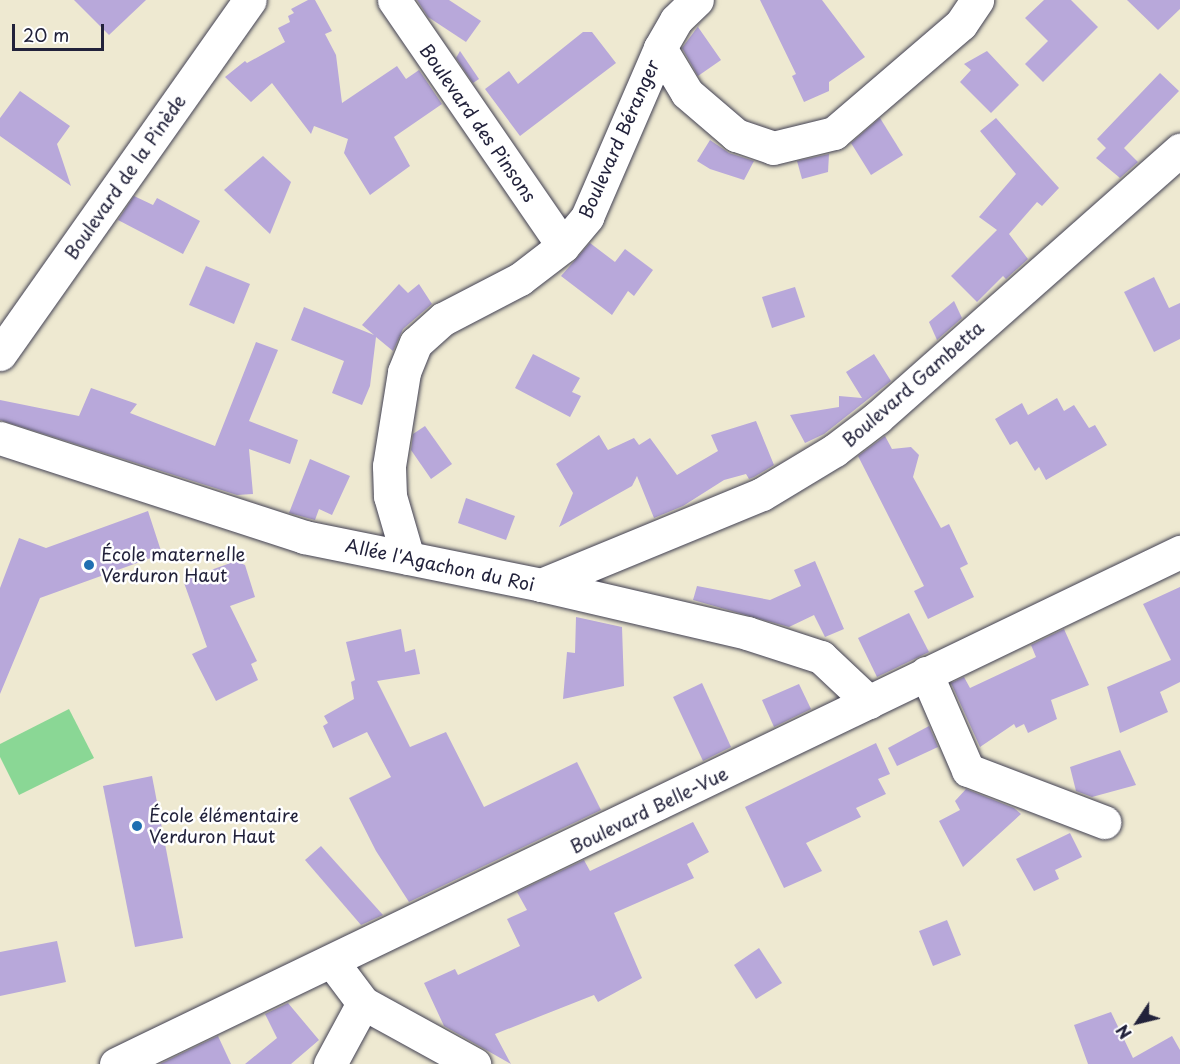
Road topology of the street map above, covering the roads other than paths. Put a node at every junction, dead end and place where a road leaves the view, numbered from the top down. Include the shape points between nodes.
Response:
1 (250, 0) edge
2 (393, 0) edge
3 (697, 0) edge
4 (977, 0) edge
5 (660, 48) junction
6 (1180, 150) edge
7 (563, 246) junction
8 (0, 354) edge
9 (0, 438) edge
10 (1180, 552) edge
11 (408, 558) junction
12 (541, 585) junction
13 (926, 673) junction
14 (869, 702) junction
15 (1104, 822) dead end
16 (333, 963) junction
17 (363, 1003) junction
18 (116, 1064) edge
19 (330, 1064) edge
20 (474, 1064) edge

1 - 8 street, Boulevard de la Pinède
2 - 7 street, Boulevard des Pinsons
3 - 5 street, Boulevard Béranger via 676,20
4 - 5 street via 961,24 834,133 773,148 736,135 687,93
5 - 7 street, Boulevard Béranger via 587,217
6 - 12 street, Boulevard Gambetta via 877,418 835,450 762,494
7 - 11 street, Boulevard Béranger via 520,279 443,319 416,343 404,372 389,466 390,496
9 - 11 street, Allée l'Agachon du Roi via 304,537
10 - 13 street, Boulevard Belle-Vue
11 - 12 street, Allée l'Agachon du Roi
12 - 14 street, Allée l'Agachon du Roi via 747,633 821,657
13 - 14 street, Boulevard Belle-Vue
13 - 15 street via 968,770
14 - 16 street, Boulevard Belle-Vue
16 - 17 street
16 - 18 street, Boulevard Belle-Vue
17 - 19 street
17 - 20 street

